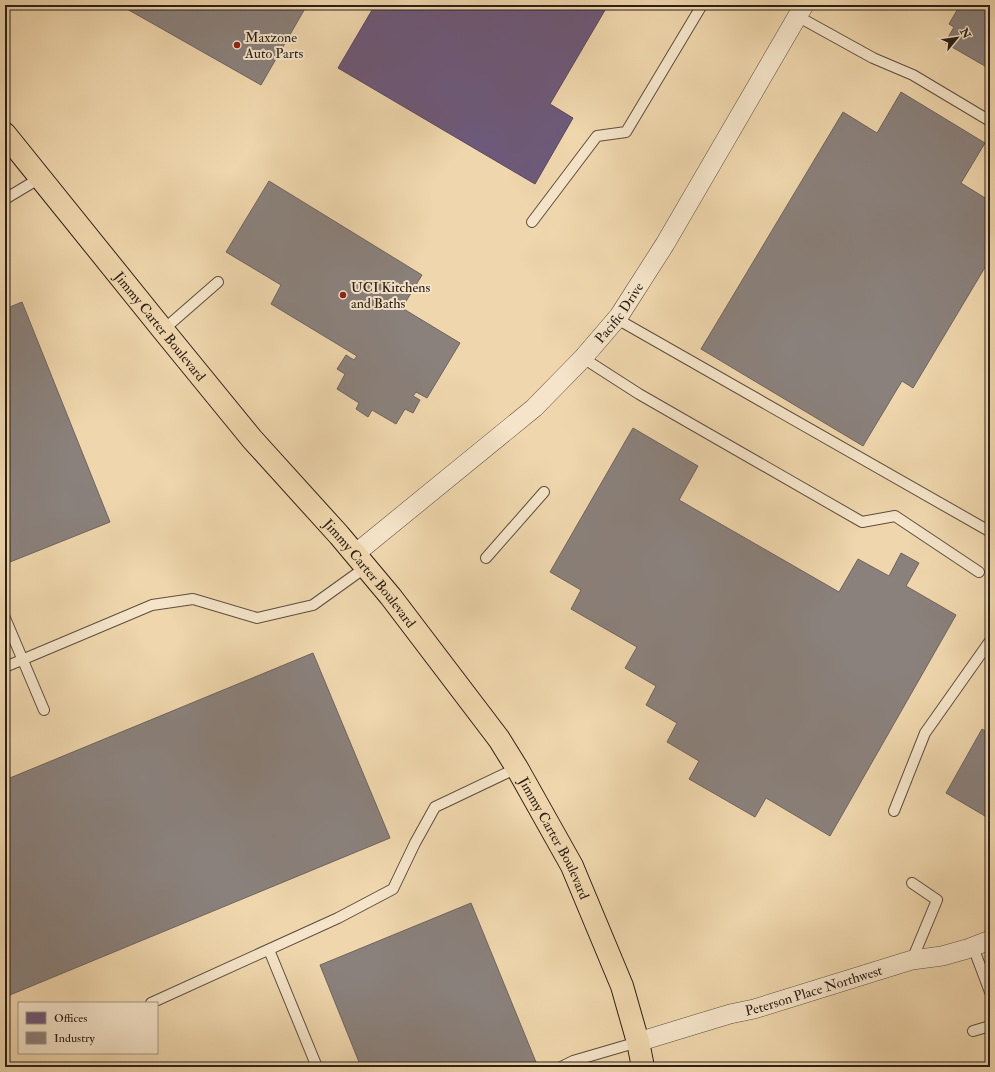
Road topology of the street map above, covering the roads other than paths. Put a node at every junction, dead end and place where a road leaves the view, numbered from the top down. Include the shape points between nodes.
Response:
1 (702, 5) edge
2 (801, 11) edge
3 (990, 121) edge
4 (5, 134) edge
5 (40, 178) junction
6 (5, 199) edge
7 (532, 222) dead end
8 (218, 282) dead end
9 (617, 319) junction
10 (163, 330) junction
11 (583, 358) junction
12 (544, 492) dead end
13 (990, 529) edge
14 (486, 558) dead end
15 (360, 560) junction
16 (979, 572) dead end
17 (5, 618) edge
18 (990, 641) edge
19 (22, 660) junction
20 (5, 667) edge
21 (44, 710) dead end
22 (517, 768) junction
23 (894, 810) dead end
24 (912, 883) dead end
25 (982, 944) edge
26 (269, 950) junction
27 (912, 960) junction
28 (990, 992) edge
29 (153, 1002) edge
30 (990, 1026) edge
31 (973, 1031) dead end
32 (638, 1042) junction
33 (317, 1067) edge
34 (561, 1067) edge
35 (643, 1067) edge

1 - 7 lane via 626,132 597,136
2 - 3 lane via 873,58 913,74
2 - 9 street, Pacific Drive via 665,244
4 - 5 main road, Jimmy Carter Boulevard
5 - 6 lane
5 - 10 main road, Jimmy Carter Boulevard
8 - 10 lane
9 - 11 street, Pacific Drive
9 - 13 lane
10 - 15 main road, Jimmy Carter Boulevard via 252,440
11 - 15 street, Pacific Drive via 534,408
11 - 16 lane via 639,394 862,522 895,516
12 - 14 lane
15 - 19 lane via 313,605 257,618 193,599 152,605
15 - 22 main road, Jimmy Carter Boulevard via 499,739
17 - 19 lane
18 - 23 lane via 925,733
19 - 20 lane
19 - 21 lane
22 - 26 lane via 435,808 393,889
22 - 32 main road, Jimmy Carter Boulevard via 572,866 622,986
24 - 27 lane via 937,900
25 - 27 street, Peterson Place Northwest via 942,956
25 - 28 lane
26 - 29 lane
26 - 33 lane
27 - 32 street, Peterson Place Northwest
30 - 31 lane
32 - 34 lane via 573,1061
32 - 35 main road, Jimmy Carter Boulevard

